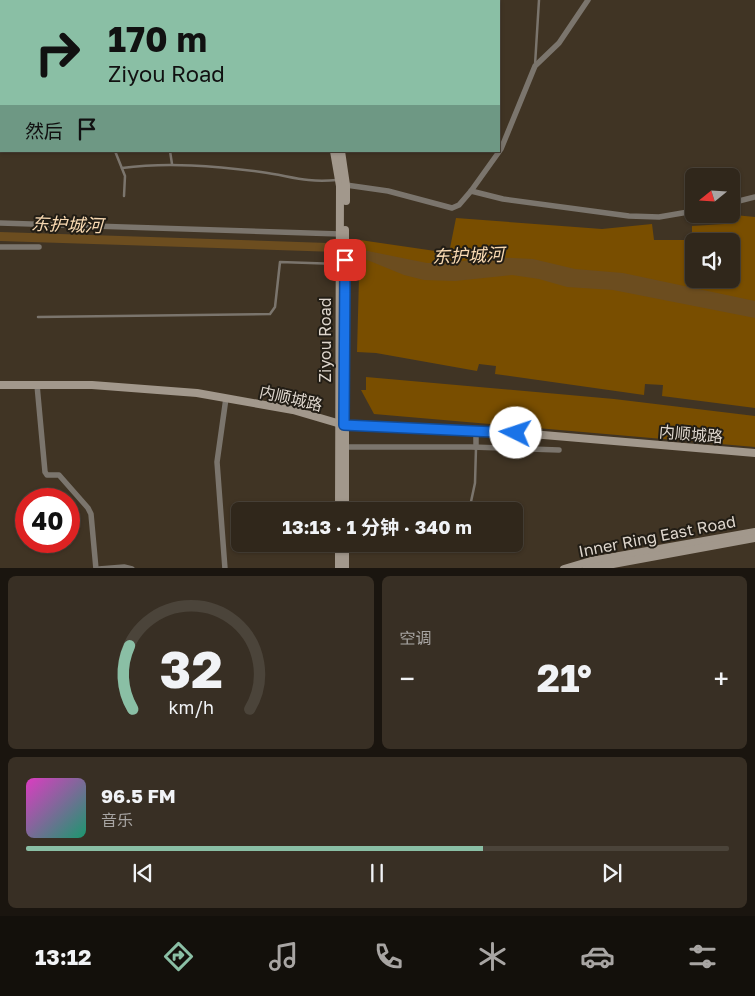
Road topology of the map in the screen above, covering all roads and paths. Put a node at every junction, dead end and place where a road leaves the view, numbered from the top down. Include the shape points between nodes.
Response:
1 (539, 0) edge
2 (588, 0) edge
3 (535, 66) junction
4 (500, 149) edge
5 (115, 152) edge
6 (170, 152) edge
7 (334, 152) edge
8 (341, 152) edge
9 (498, 152) edge
10 (172, 164) junction
11 (122, 168) junction
12 (343, 182) junction
13 (472, 191) junction
14 (124, 196) dead end
15 (755, 197) edge
16 (740, 201) edge
17 (685, 213) edge
18 (0, 223) edge
19 (342, 237) junction
20 (0, 247) edge
21 (39, 247) dead end
22 (341, 261) junction
23 (38, 317) dead end
24 (0, 385) edge
25 (37, 385) junction
26 (226, 398) junction
27 (342, 424) junction
28 (476, 430) junction
29 (344, 447) junction
30 (476, 447) junction
31 (558, 450) dead end
32 (755, 453) edge
33 (339, 502) edge
34 (344, 502) edge
35 (471, 502) edge
36 (755, 532) edge
37 (755, 538) edge
38 (339, 552) edge
39 (345, 552) edge
40 (97, 568) edge
41 (132, 568) edge
42 (225, 568) edge
43 (339, 568) edge
44 (345, 568) edge
45 (564, 568) edge
46 (586, 568) edge

1 - 3 lane
2 - 3 street via 559,43
3 - 4 street
5 - 11 lane
6 - 10 lane
7 - 12 street
8 - 12 street
9 - 13 street
10 - 11 lane
10 - 12 lane via 262,173 308,182
11 - 14 lane
12 - 13 street via 452,208
12 - 19 street, Ziyou Road
13 - 17 street via 503,199 629,216 660,217
15 - 16 street
18 - 19 street
19 - 22 street, Ziyou Road
20 - 21 street
22 - 23 lane via 280,262 275,307 270,314
22 - 27 street, Ziyou Road
24 - 25 street, 内顺城路
25 - 26 street, 内顺城路 via 92,385
25 - 40 street via 45,472 47,475 59,475 88,508
26 - 27 street, 内顺城路 via 293,410
26 - 42 street via 217,462
27 - 28 street, 内顺城路
27 - 29 street, Ziyou Road
27 - 33 street, Ziyou Road
28 - 30 street
28 - 32 street, 内顺城路
29 - 30 street
29 - 34 street, Ziyou Road
30 - 31 street
30 - 35 lane
36 - 45 street, Inner Ring East Road
37 - 46 street, Inner Ring East Road
38 - 43 street
39 - 44 street
40 - 41 street

